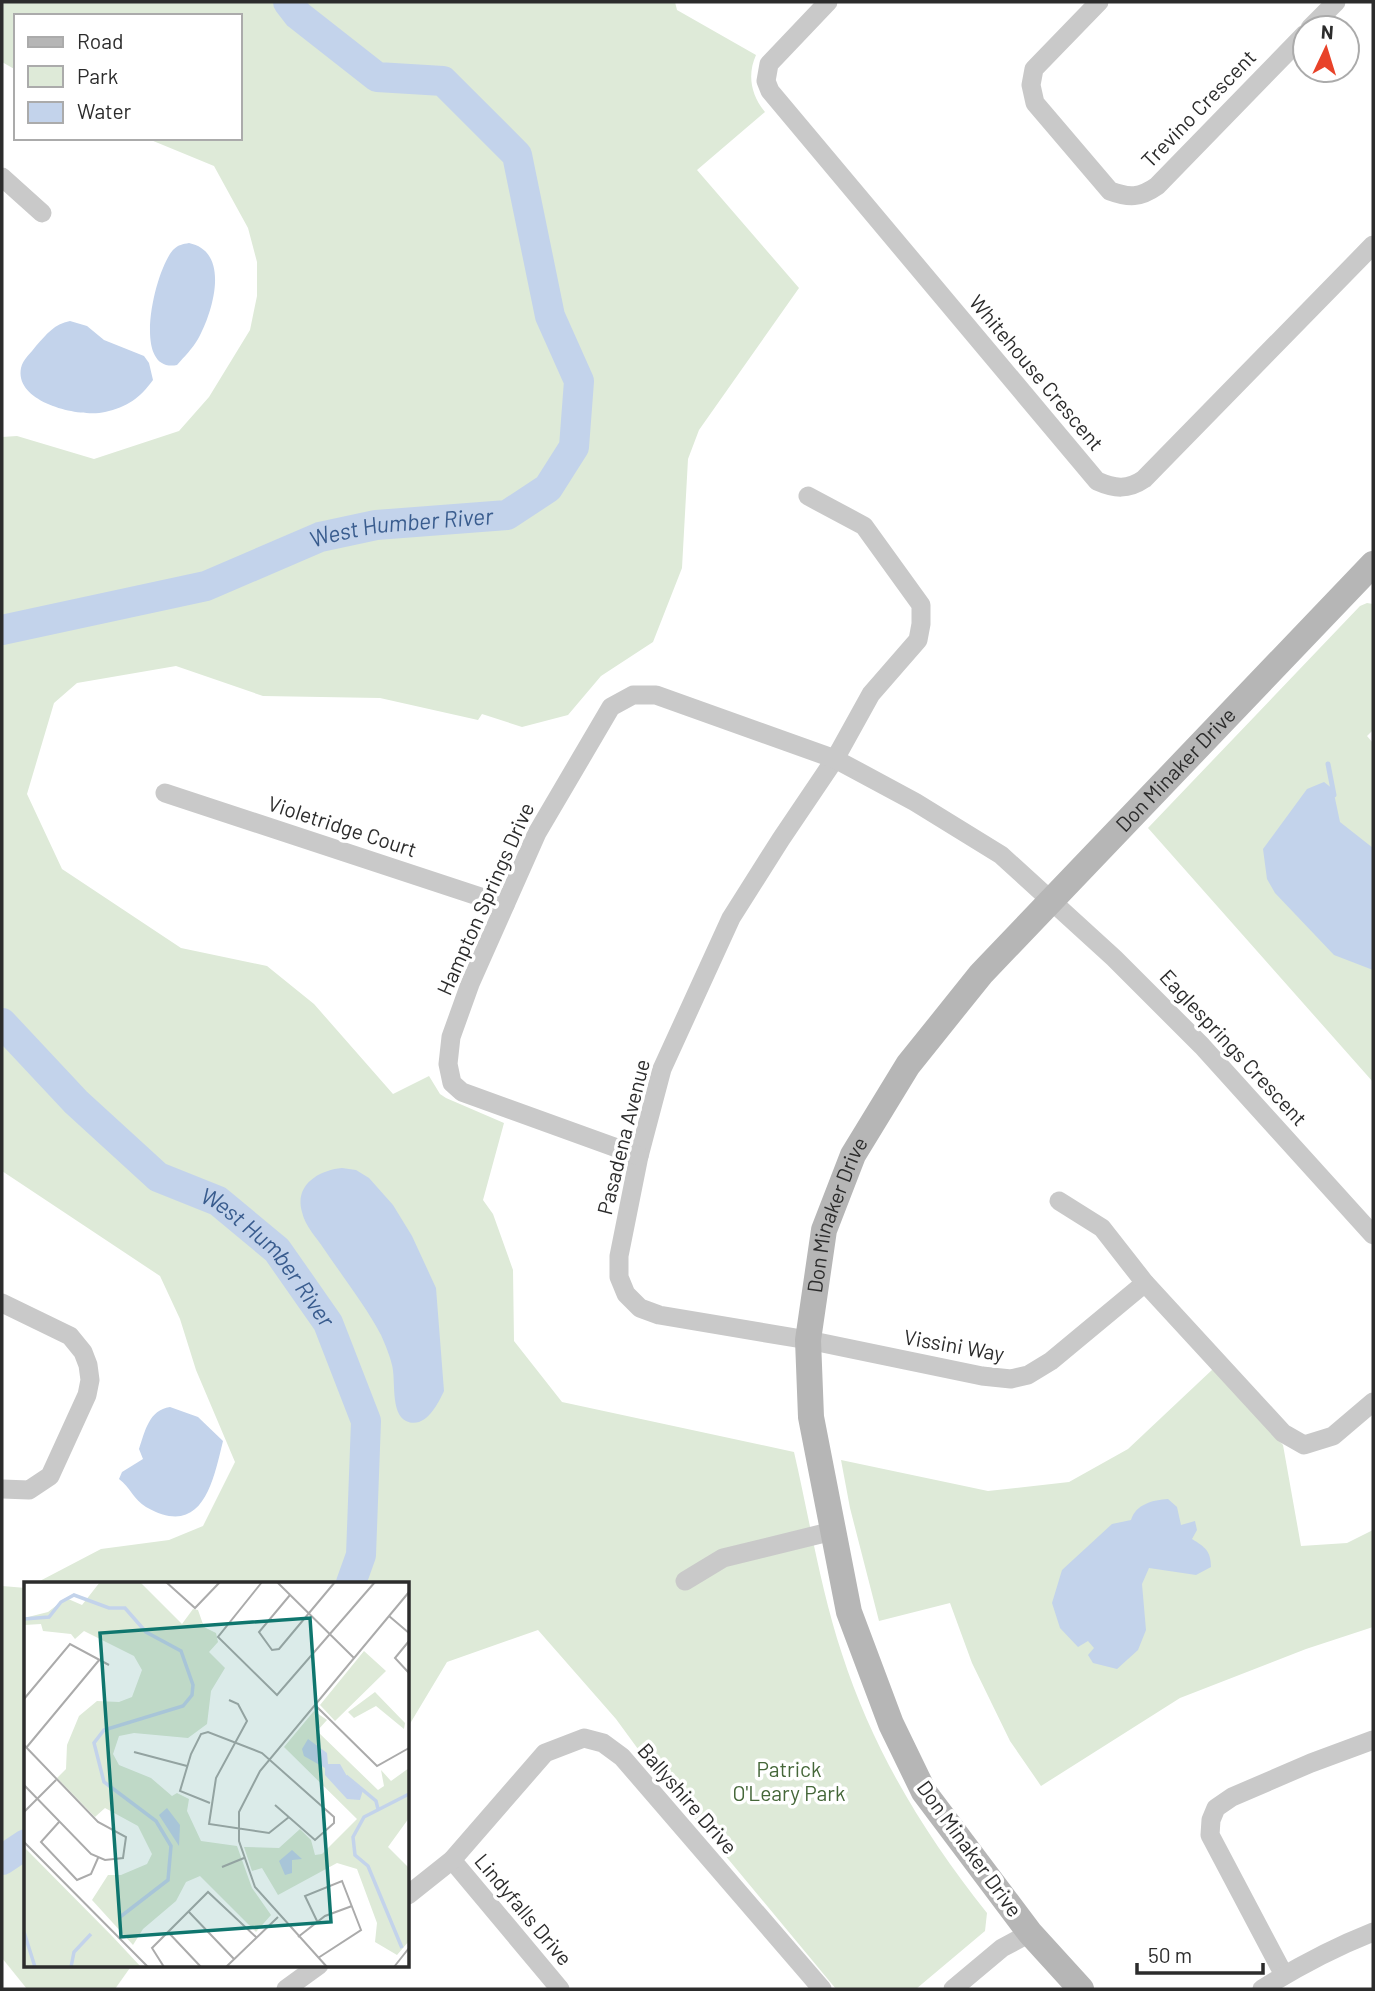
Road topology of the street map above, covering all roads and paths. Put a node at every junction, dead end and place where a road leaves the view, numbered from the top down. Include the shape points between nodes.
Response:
1 (828, 2) edge
2 (1099, 2) edge
3 (1291, 48) edge
4 (2, 177) edge
5 (43, 213) dead end
6 (1373, 245) edge
7 (808, 496) dead end
8 (1372, 569) edge
9 (835, 759) junction
10 (165, 793) dead end
11 (1051, 900) junction
12 (505, 905) junction
13 (639, 1156) junction
14 (1059, 1201) dead end
15 (1373, 1235) edge
16 (1145, 1283) junction
17 (2, 1303) edge
18 (808, 1340) junction
19 (1373, 1402) edge
20 (2, 1489) edge
21 (833, 1531) junction
22 (685, 1581) dead end
23 (1373, 1740) edge
24 (452, 1860) junction
25 (410, 1893) edge
26 (1373, 1932) edge
27 (1030, 1933) junction
28 (1284, 1975) junction
29 (312, 1977) edge
30 (286, 1989) edge
31 (560, 1989) edge
32 (822, 1989) edge
33 (953, 1989) edge
34 (1081, 1989) edge
35 (1262, 1989) edge

1 - 6 street, Whitehouse Crescent via 769,64 766,81 770,91 1097,481 1122,488 1144,479
2 - 3 street, Trevino Crescent via 1034,69 1031,85 1035,103 1110,191 1123,196 1135,198 1157,186
4 - 5 street
7 - 9 street, Pasadena Avenue via 864,526 921,605 918,640 871,694
8 - 11 street, Don Minaker Drive
9 - 11 street, Hampton Springs Drive via 1001,855
9 - 12 street, Hampton Springs Drive via 656,695 633,695 611,707 537,833
9 - 13 street, Pasadena Avenue via 731,918 662,1069
10 - 12 street, Violetridge Court
11 - 15 street, Eaglesprings Crescent via 1202,1046
11 - 18 street, Don Minaker Drive via 981,974 908,1065 853,1155 824,1230
12 - 13 street, Hampton Springs Drive via 451,1037 448,1064 452,1083 462,1092
13 - 18 street, Pasadena Avenue via 619,1256 619,1277 626,1294 640,1308 659,1315
14 - 16 street via 1102,1228
16 - 18 street, Vissini Way via 1051,1361 1028,1376 1011,1379
16 - 19 street via 1283,1433 1304,1445 1334,1436
17 - 20 street via 70,1336 83,1352 90,1380 50,1476 29,1490
18 - 21 street, Don Minaker Drive via 811,1417
21 - 22 street via 723,1558
21 - 27 street, Don Minaker Drive via 849,1612 891,1724 924,1792
23 - 28 street via 1232,1797 1216,1808 1211,1820 1210,1835
24 - 25 street, Ballyshire Drive
24 - 31 street, Lindyfalls Drive
24 - 32 street, Ballyshire Drive via 545,1753 584,1738 603,1743 622,1757
26 - 28 street
27 - 33 street via 1002,1948
27 - 34 street, Don Minaker Drive
28 - 35 street
29 - 30 street

